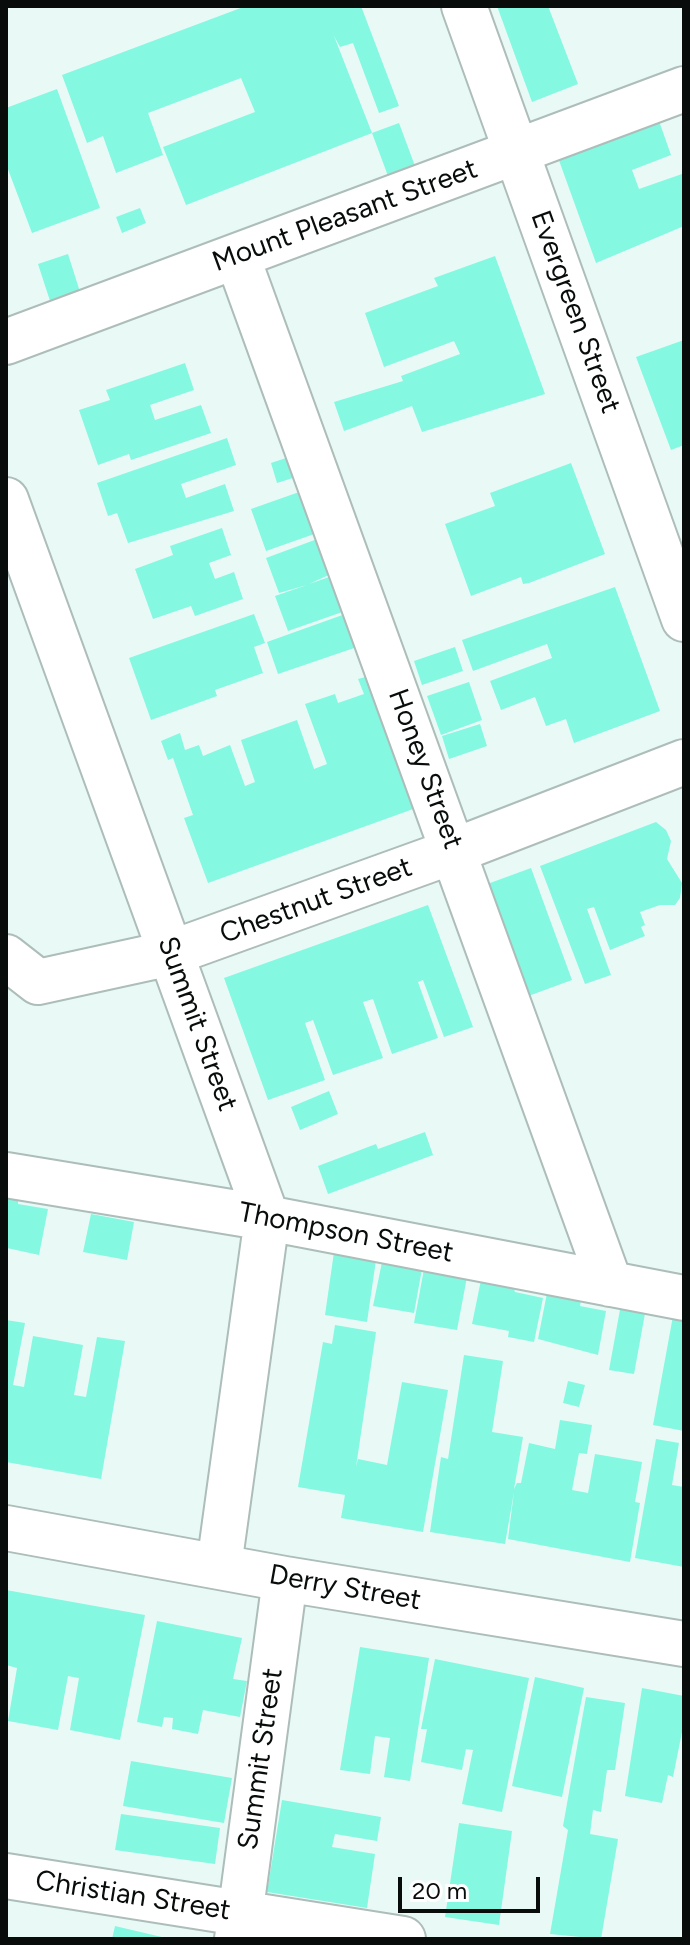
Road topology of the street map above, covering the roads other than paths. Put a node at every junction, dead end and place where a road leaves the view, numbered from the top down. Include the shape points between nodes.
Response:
1 (464, 6) edge
2 (684, 89) edge
3 (518, 151) junction
4 (237, 256) junction
5 (6, 342) edge
6 (6, 500) edge
7 (684, 619) edge
8 (684, 762) edge
9 (454, 851) junction
10 (171, 953) junction
11 (6, 957) edge
12 (6, 1175) edge
13 (267, 1218) junction
14 (610, 1284) junction
15 (684, 1298) edge
16 (6, 1528) edge
17 (219, 1566) junction
18 (285, 1579) junction
19 (684, 1644) edge
20 (6, 1876) edge
21 (239, 1926) edge
22 (403, 1939) edge

1 - 3 street, Evergreen Street
2 - 3 street, Mount Pleasant Street
3 - 4 street, Mount Pleasant Street
3 - 7 street, Evergreen Street
4 - 5 street, Mount Pleasant Street
4 - 9 street, Honey Street
6 - 10 street, Summit Street
8 - 9 street, Chestnut Street
9 - 10 street, Chestnut Street
9 - 14 street, Honey Street
10 - 11 street, Chestnut Street via 38,982
10 - 13 street, Summit Street
12 - 13 street, Thompson Street
13 - 14 street, Thompson Street
13 - 17 street, Summit Street
14 - 15 street, Thompson Street
16 - 17 street, Derry Street
17 - 18 street, Derry Street
18 - 19 street, Derry Street
18 - 21 street, Summit Street
20 - 21 street, Christian Street
21 - 22 street, Christian Street

